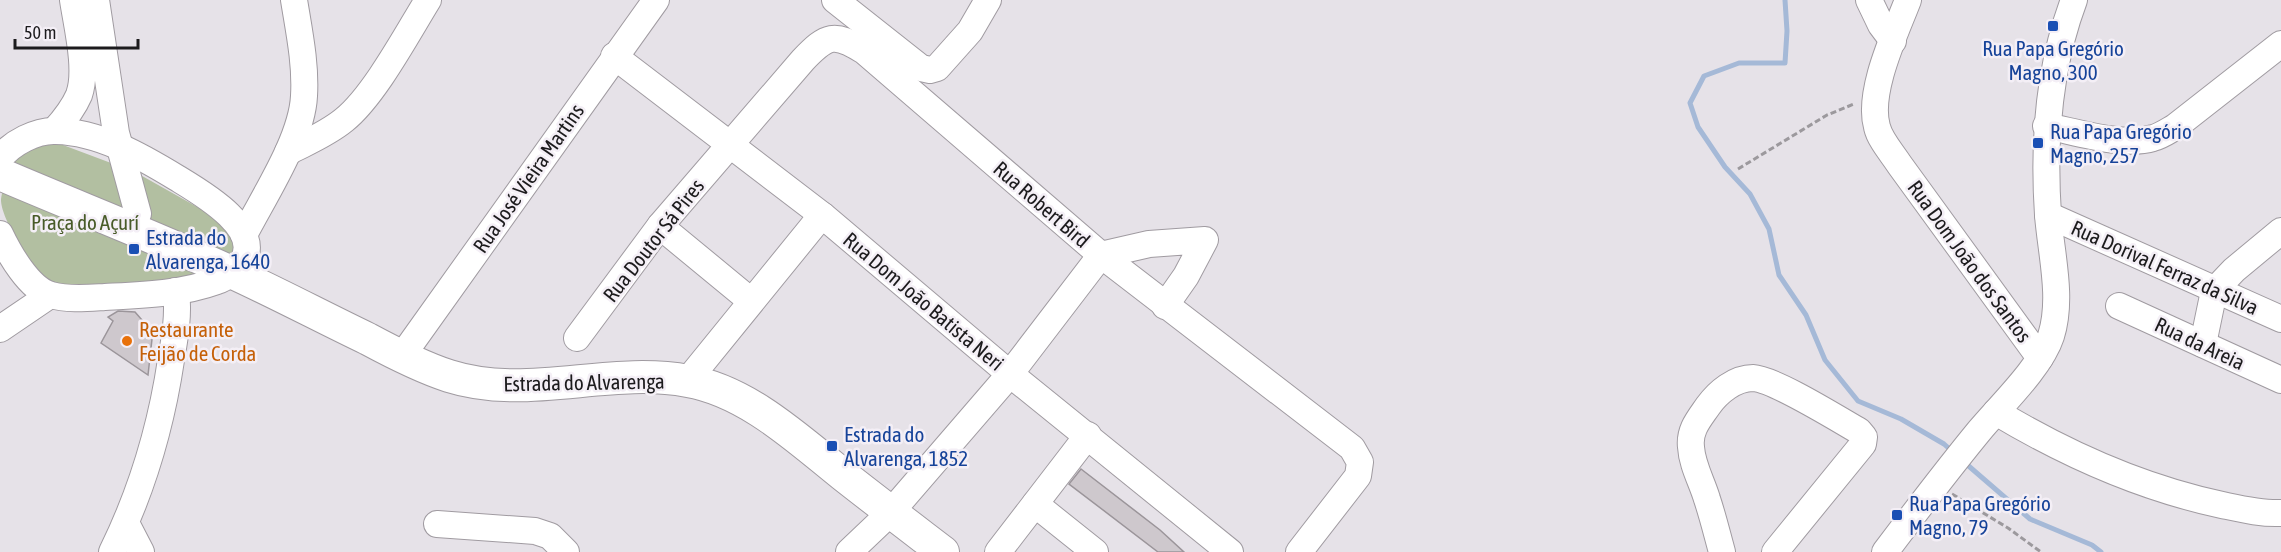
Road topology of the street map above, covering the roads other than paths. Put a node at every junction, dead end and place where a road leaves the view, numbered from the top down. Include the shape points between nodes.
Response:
1 (73, 0) edge
2 (96, 0) edge
3 (294, 0) edge
4 (428, 0) edge
5 (656, 0) edge
6 (834, 0) edge
7 (988, 0) edge
8 (1869, 0) edge
9 (1908, 0) edge
10 (2074, 0) edge
11 (1893, 41) junction
12 (2281, 44) edge
13 (92, 55) junction
14 (614, 56) junction
15 (2046, 126) junction
16 (54, 130) junction
17 (732, 145) junction
18 (119, 147) junction
19 (288, 152) junction
20 (0, 158) edge
21 (0, 174) edge
22 (138, 214) dead end
23 (822, 215) junction
24 (2048, 215) junction
25 (660, 226) junction
26 (2281, 231) edge
27 (0, 234) edge
28 (244, 235) junction
29 (1101, 255) junction
30 (232, 273) junction
31 (176, 291) junction
32 (2214, 291) junction
33 (50, 296) junction
34 (751, 302) junction
35 (1165, 306) junction
36 (2119, 306) dead end
37 (2281, 319) edge
38 (0, 329) edge
39 (578, 338) dead end
40 (2203, 344) junction
41 (402, 356) junction
42 (2040, 358) junction
43 (1010, 374) junction
44 (688, 380) junction
45 (2281, 380) edge
46 (1996, 412) junction
47 (1088, 435) junction
48 (1035, 504) junction
49 (891, 512) junction
50 (2281, 513) edge
51 (126, 523) junction
52 (437, 524) dead end
53 (112, 552) edge
54 (141, 552) edge
55 (566, 552) edge
56 (849, 552) edge
57 (943, 552) edge
58 (998, 552) edge
59 (1095, 552) edge
60 (1230, 552) edge
61 (1299, 552) edge
62 (1722, 552) edge
63 (1774, 552) edge
64 (1885, 552) edge

1 - 13 street
2 - 13 street
3 - 19 street via 304,98
4 - 19 street via 362,102 324,134
5 - 14 street, Rua José Vieira Martins
6 - 7 street via 921,68 930,70 938,68 970,32
8 - 11 street
9 - 11 street, Rua Dom João dos Santos
10 - 15 street via 2057,56
11 - 42 street, Rua Dom João dos Santos via 1876,102 1878,130
12 - 15 street via 2175,127 2155,138 2117,139
13 - 16 street via 71,111
13 - 18 street
14 - 17 street, Rua Dom João Batista Neri
14 - 41 street, Rua José Vieira Martins
15 - 24 street
16 - 18 street
16 - 20 street via 31,136
17 - 23 street, Rua Dom João Batista Neri
17 - 25 street, Rua Doutor Sá Pires
17 - 29 street, Rua Robert Bird via 820,43 846,40 864,51
18 - 22 street
18 - 28 street via 196,189 236,222
19 - 28 street
21 - 30 main road, Estrada do Alvarenga
23 - 34 street
23 - 43 street, Rua Dom João Batista Neri
24 - 32 street, Rua Dorival Ferraz da Silva
24 - 42 street via 2056,317
25 - 34 street
25 - 39 street, Rua Doutor Sá Pires
26 - 32 street
27 - 33 street via 26,276
28 - 30 street via 245,258
29 - 35 street, Rua Robert Bird
29 - 35 street via 1149,244 1205,240
29 - 43 street
30 - 31 street
30 - 41 main road, Estrada do Alvarenga
31 - 33 street
31 - 51 street via 176,330 166,389 148,464
32 - 37 street, Rua Dorival Ferraz da Silva
32 - 40 street
33 - 38 street
34 - 44 street
35 - 61 street, Rua Robert Bird via 1358,456 1354,483
36 - 40 street, Rua da Areia
40 - 45 street, Rua da Areia
41 - 44 main road, Estrada do Alvarenga via 463,380 501,385 543,386 599,378
42 - 46 street, Rua Dom João dos Santos
43 - 47 street, Rua Dom João Batista Neri
43 - 49 street
44 - 49 main road, Estrada do Alvarenga via 719,389 760,412
46 - 50 street via 2046,441 2162,490 2237,508
46 - 64 street, Rua Dom João dos Santos
47 - 48 street
47 - 60 street, Rua Dom João Batista Neri
48 - 58 street
48 - 59 street
49 - 56 street
49 - 57 main road, Estrada do Alvarenga
51 - 53 street
51 - 54 street
52 - 55 street via 535,531 550,537
62 - 63 street via 1691,447 1691,435 1723,390 1739,380 1754,378 1769,382 1864,437 1863,444

